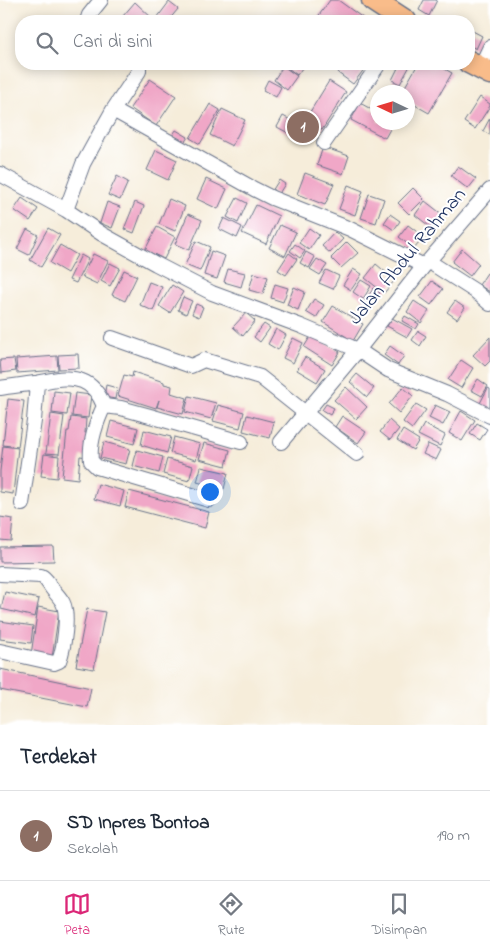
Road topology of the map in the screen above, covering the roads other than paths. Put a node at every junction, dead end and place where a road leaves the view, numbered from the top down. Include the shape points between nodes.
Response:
1 (101, 0) edge
2 (373, 0) edge
3 (89, 15) edge
4 (396, 15) edge
5 (490, 48) edge
6 (479, 68) edge
7 (139, 70) edge
8 (375, 70) edge
9 (113, 110) junction
10 (324, 143) dead end
11 (0, 174) edge
12 (490, 190) edge
13 (66, 210) junction
14 (426, 263) junction
15 (490, 304) edge
16 (112, 338) dead end
17 (358, 350) junction
18 (37, 383) junction
19 (0, 388) edge
20 (104, 406) junction
21 (305, 412) junction
22 (490, 416) edge
23 (241, 442) dead end
24 (280, 442) dead end
25 (357, 454) dead end
26 (209, 500) dead end
27 (22, 504) dead end
28 (0, 574) edge
29 (0, 651) edge

1 - 3 street
2 - 4 main road
5 - 6 street
7 - 9 street
8 - 10 street
9 - 13 street via 83,164
9 - 14 street via 272,198 350,228
11 - 13 street
12 - 14 street, Jalan Abdul Rahman
13 - 17 street via 102,234 212,293
14 - 15 street via 475,291
14 - 17 street, Jalan Abdul Rahman
16 - 21 street via 190,366 204,360 260,377
17 - 21 street, Jalan Abdul Rahman
17 - 22 street via 388,370
18 - 19 street
18 - 20 street via 82,381 95,390
18 - 27 street
20 - 23 street
20 - 26 street via 91,444 91,461 97,467
21 - 24 street, Jalan Abdul Rahman
21 - 25 street
28 - 29 street via 45,578 64,604 66,614 60,661 54,663

